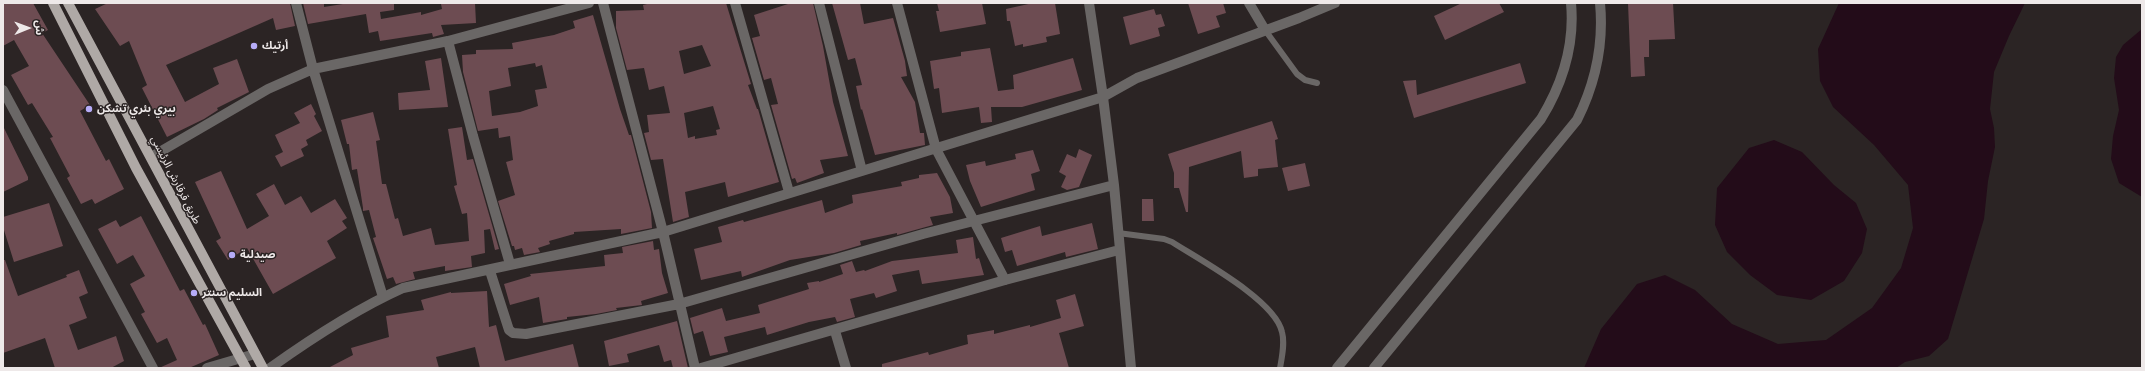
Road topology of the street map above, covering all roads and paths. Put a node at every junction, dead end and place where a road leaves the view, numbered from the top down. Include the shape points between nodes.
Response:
1 (53, 3) edge
2 (68, 3) edge
3 (296, 3) edge
4 (589, 3) edge
5 (603, 3) edge
6 (735, 3) edge
7 (819, 3) edge
8 (897, 3) edge
9 (1089, 3) edge
10 (1249, 3) edge
11 (1335, 3) edge
12 (1572, 3) edge
13 (1600, 3) edge
14 (1265, 30) junction
15 (448, 41) junction
16 (314, 69) junction
17 (1318, 83) dead end
18 (3, 90) edge
19 (1103, 97) junction
20 (936, 149) junction
21 (151, 157) junction
22 (862, 171) junction
23 (1114, 185) junction
24 (789, 192) junction
25 (972, 220) junction
26 (663, 232) junction
27 (1118, 233) junction
28 (1119, 250) junction
29 (510, 264) junction
30 (490, 271) junction
31 (1005, 280) junction
32 (383, 297) junction
33 (679, 304) junction
34 (835, 331) junction
35 (255, 354) junction
36 (244, 364) edge
37 (153, 368) edge
38 (207, 368) edge
39 (263, 368) edge
40 (270, 368) edge
41 (695, 368) edge
42 (702, 368) edge
43 (846, 368) edge
44 (1131, 368) edge
45 (1280, 368) edge
46 (1337, 368) edge
47 (1374, 368) edge

1 - 36 main road via 136,168
2 - 21 main road, طريق قرقارش الرئيسي
3 - 16 street
4 - 15 street
5 - 26 street
6 - 24 street
7 - 22 street
8 - 20 street
9 - 19 street
10 - 14 street
11 - 14 street
12 - 46 street via 1571,39 1567,61 1552,100 1541,119
13 - 47 street via 1602,37 1598,66 1577,120
14 - 17 lane via 1297,74 1305,80
14 - 19 street via 1137,78
15 - 16 street
15 - 29 street
16 - 21 street via 268,89
16 - 32 street
18 - 37 street
19 - 20 street
19 - 23 street
20 - 22 street
20 - 25 street
21 - 35 main road, طريق قرقارش الرئيسي
22 - 24 street
23 - 25 street
23 - 27 street
24 - 26 street
25 - 31 street
25 - 33 street
26 - 29 street
26 - 33 street
27 - 28 street
27 - 45 lane via 1172,242 1255,296 1275,318 1282,331
28 - 31 street
28 - 44 street
29 - 30 street
30 - 32 street via 415,285
30 - 33 street via 507,326 518,335
31 - 34 street
32 - 40 street via 323,332
33 - 41 street
34 - 42 street
34 - 43 street
35 - 36 street
35 - 39 main road, طريق قرقارش الرئيسي
36 - 38 street

